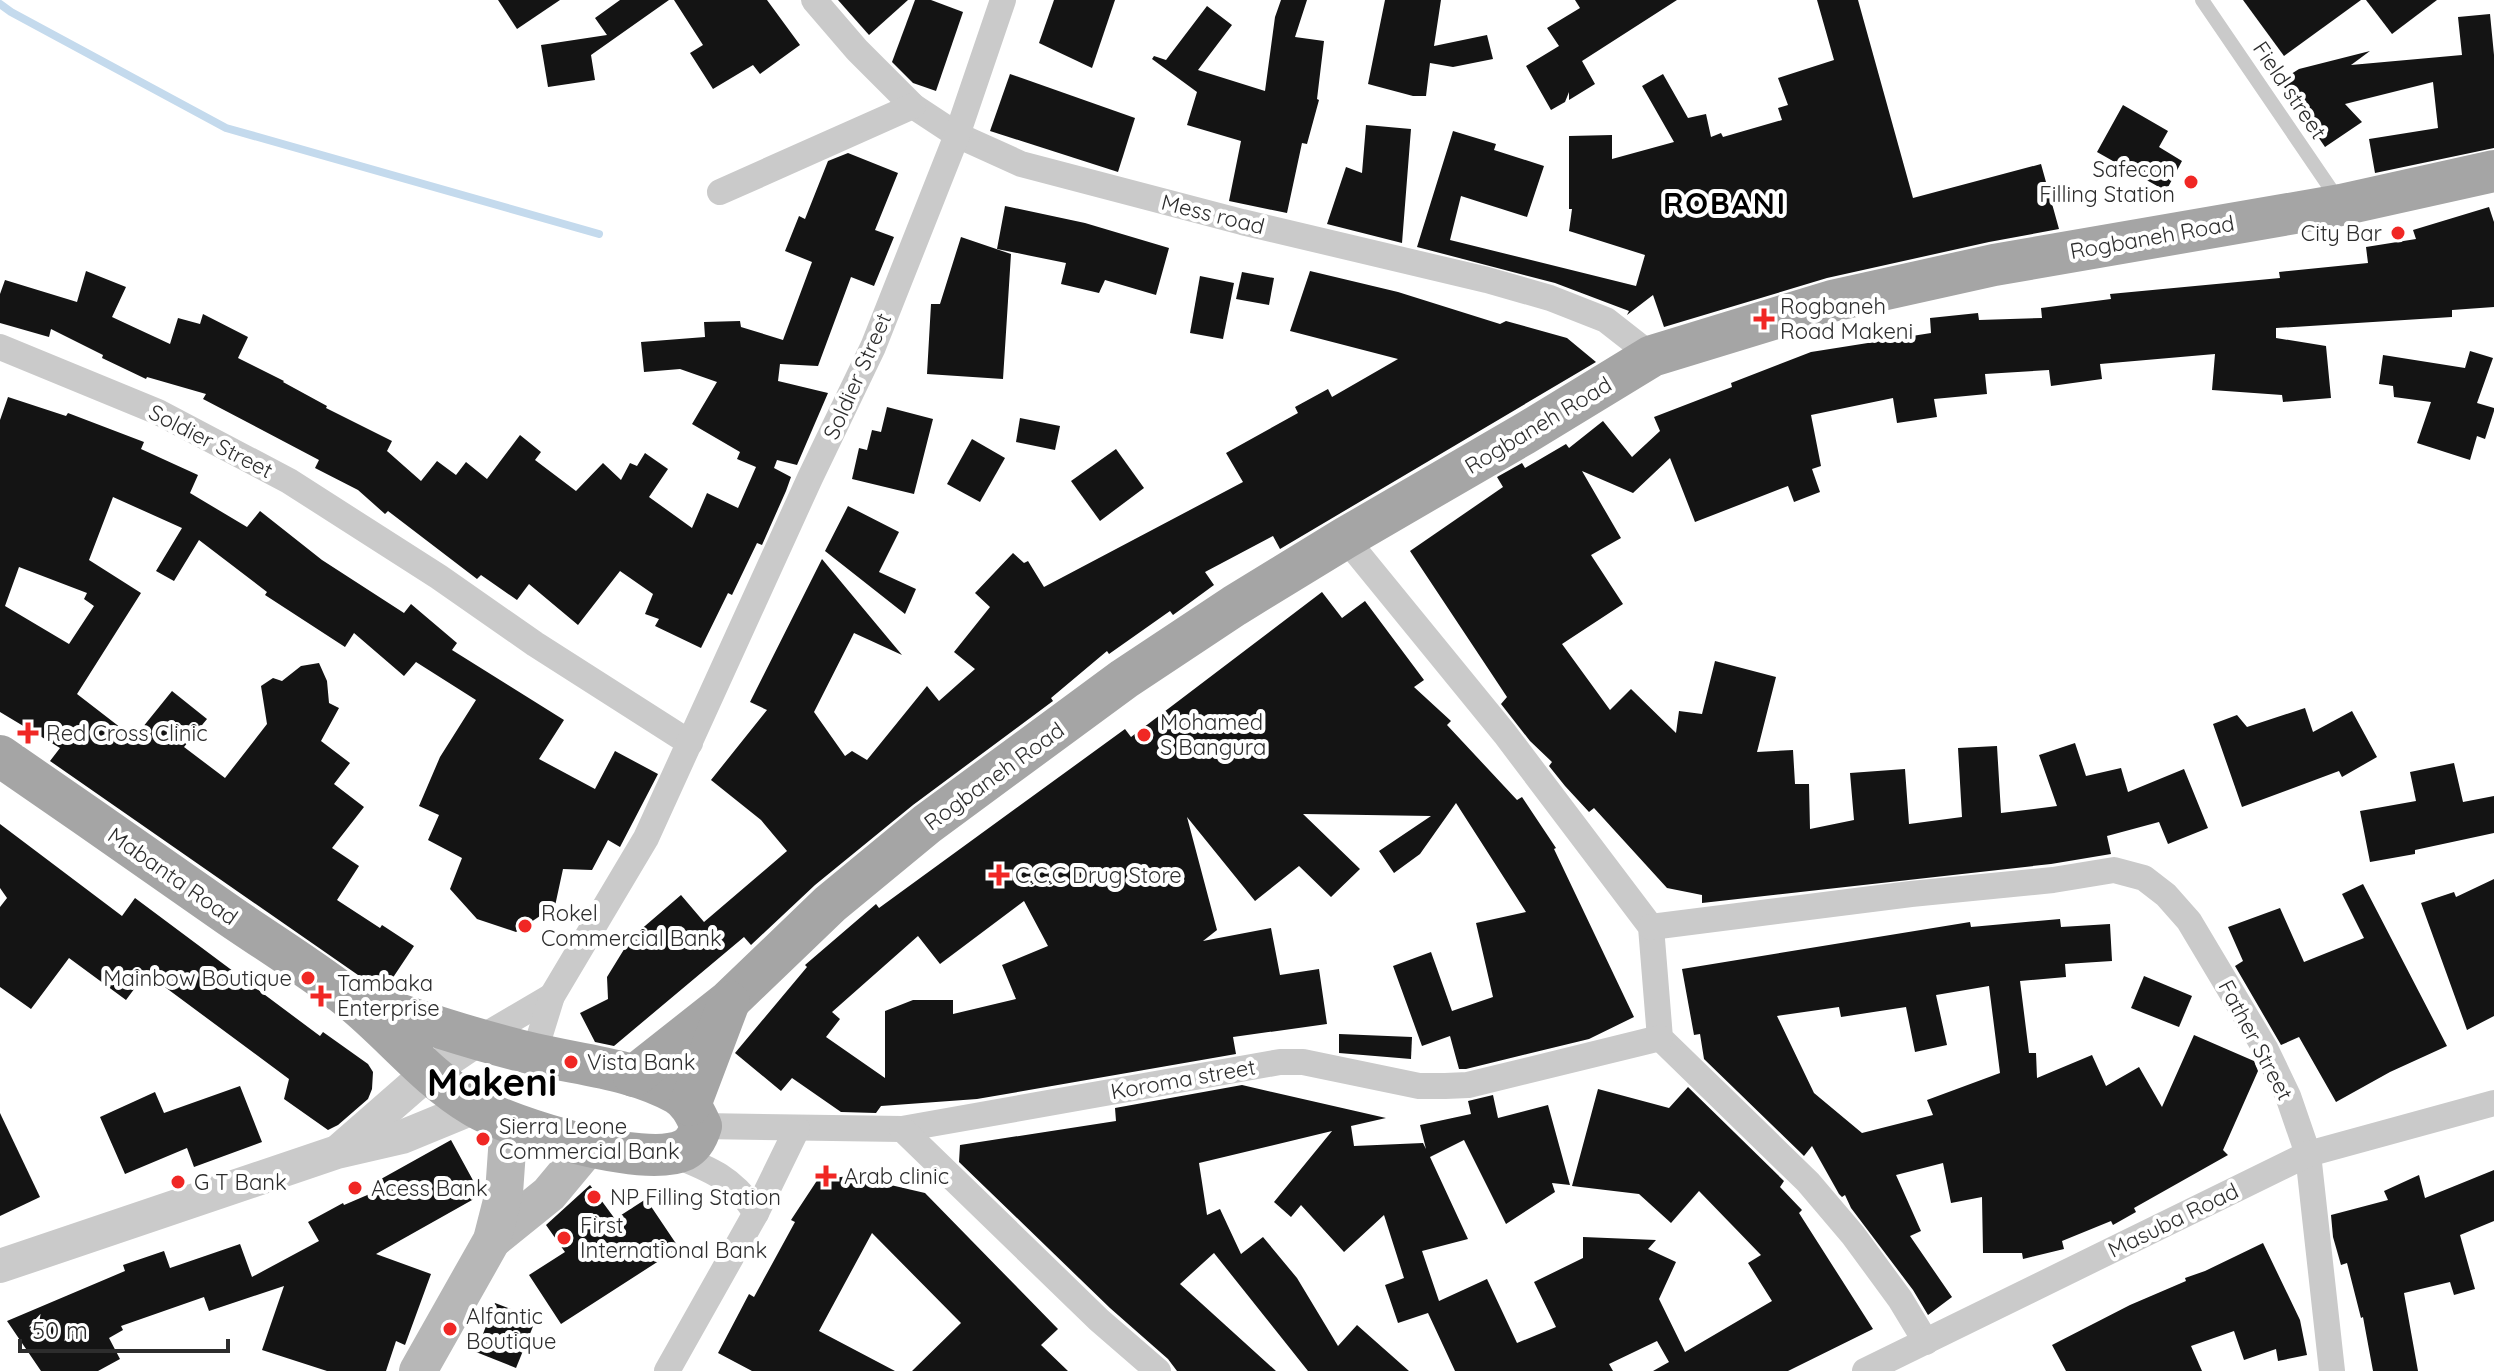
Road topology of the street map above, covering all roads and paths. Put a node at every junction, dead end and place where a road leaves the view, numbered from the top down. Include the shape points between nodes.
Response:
1 (814, 0) edge
2 (1003, 0) edge
3 (2202, 0) edge
4 (913, 106) junction
5 (957, 135) junction
6 (2494, 171) edge
7 (720, 192) dead end
8 (2341, 205) junction
9 (0, 347) edge
10 (1652, 356) junction
11 (1345, 538) junction
12 (690, 743) junction
13 (0, 756) edge
14 (1651, 927) junction
15 (346, 996) junction
16 (552, 996) junction
17 (729, 1001) junction
18 (1660, 1038) junction
19 (477, 1040) junction
20 (534, 1054) junction
21 (428, 1073) junction
22 (634, 1076) junction
23 (2494, 1103) edge
24 (492, 1114) junction
25 (688, 1128) junction
26 (797, 1129) junction
27 (902, 1129) junction
28 (589, 1146) junction
29 (337, 1152) junction
30 (2308, 1154) junction
31 (756, 1213) junction
32 (492, 1240) junction
33 (0, 1266) edge
34 (1926, 1342) junction
35 (418, 1371) edge
36 (667, 1371) edge
37 (1158, 1371) edge
38 (1865, 1371) edge
39 (2332, 1371) edge

1 - 4 street, Mess road
2 - 5 street, Soldier Street
3 - 8 lane, Field street
4 - 5 street, Mess road
4 - 7 street
5 - 10 street, Mess road via 1021,164 1550,298 1606,320
5 - 12 street, Soldier Street via 873,347
6 - 8 main road, Rogbaneh Road
8 - 10 main road, Rogbaneh Road via 1920,281 1832,301
9 - 12 street, Soldier Street via 158,412 289,481
10 - 11 main road, Rogbaneh Road
11 - 14 street via 1505,734
11 - 17 main road, Rogbaneh Road via 1124,679 927,824 830,904
12 - 16 street, Soldier Street via 646,838
13 - 15 main road, Mabanta Road
14 - 18 street
14 - 30 street, Father Street via 2114,870 2144,878 2189,921 2266,1050
15 - 19 main road
15 - 21 main road
16 - 19 street, Soldier Street
16 - 20 street, Soldier Street
17 - 22 main road, Rogbaneh Road
17 - 25 main road
18 - 27 street, Koroma street via 1468,1085 1419,1086 1280,1062
18 - 34 street via 1808,1182 1853,1235
19 - 20 main road
19 - 21 street
20 - 22 main road
21 - 24 main road
21 - 29 street
22 - 25 main road via 675,1092
23 - 30 street, Masuba Road
24 - 28 main road
24 - 29 street
24 - 32 main road via 504,1193
25 - 26 street, Koroma street
25 - 28 main road via 635,1154
25 - 31 street via 721,1176 737,1187
26 - 27 street, Koroma street
26 - 31 street
27 - 37 street
28 - 32 main road via 549,1194
29 - 33 street
30 - 34 street, Masuba Road
30 - 39 street, Father Street
31 - 36 street
32 - 35 main road
34 - 38 street, Masuba Road

